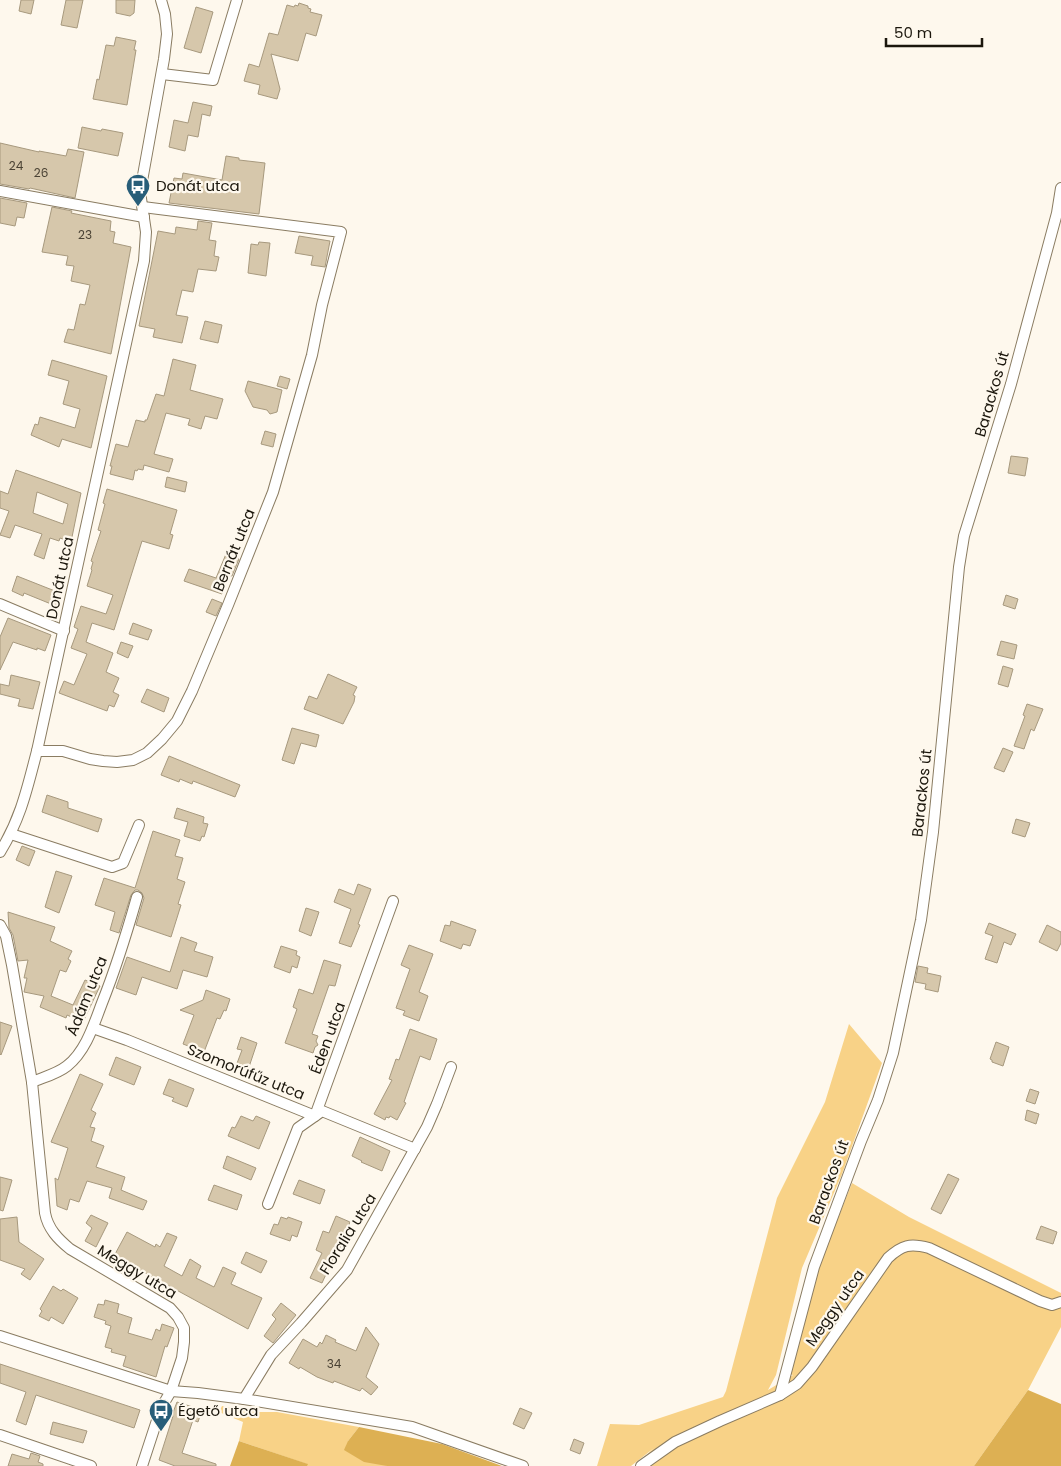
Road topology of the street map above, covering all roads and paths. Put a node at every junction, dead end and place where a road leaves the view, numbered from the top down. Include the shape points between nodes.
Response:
1 (161, 0) edge
2 (237, 0) edge
3 (162, 74) junction
4 (1061, 188) edge
5 (0, 191) edge
6 (143, 212) junction
7 (0, 604) edge
8 (64, 631) junction
9 (37, 751) junction
10 (139, 825) dead end
11 (11, 834) junction
12 (0, 852) edge
13 (137, 897) dead end
14 (393, 901) dead end
15 (0, 925) edge
16 (93, 1028) junction
17 (451, 1067) dead end
18 (32, 1082) junction
19 (315, 1116) junction
20 (415, 1149) junction
21 (268, 1204) dead end
22 (1061, 1302) edge
23 (0, 1336) edge
24 (171, 1391) junction
25 (780, 1395) junction
26 (244, 1399) junction
27 (0, 1435) edge
28 (91, 1466) edge
29 (142, 1466) edge
30 (523, 1466) edge
31 (641, 1466) edge

1 - 3 street via 167,34
2 - 3 street via 214,80
3 - 6 street, Donát utca via 140,192
4 - 25 street, Barackos út via 1057,214 1011,384 964,536 934,832 921,920 893,1053 814,1267
5 - 6 street
6 - 8 street, Donát utca via 146,232 144,261
6 - 9 street, Bernát utca via 341,232 312,355 273,492 177,721 162,740 133,760 103,761 63,751
7 - 8 street
8 - 9 street, Donát utca
9 - 11 street, Donát utca
10 - 11 street via 123,863 112,867
11 - 12 street, Donát utca
13 - 16 street, Ádám utca via 118,962
14 - 19 street, Éden utca
15 - 18 street, Meggy utca via 6,936 12,965
16 - 18 street, Ádám utca via 84,1046 67,1066
16 - 19 street, Szomorúfűz utca
17 - 20 street, Floralia utca
18 - 24 street, Meggy utca via 47,1222 59,1240 70,1249 170,1308 178,1317 184,1328 184,1342
19 - 20 street, Szomorúfűz utca via 322,1111
19 - 21 street, Éden utca via 298,1128
20 - 26 street, Floralia utca via 347,1270 271,1355
22 - 25 street, Meggy utca via 1052,1305 1040,1302 929,1248 905,1246 888,1258 812,1367 797,1384
23 - 24 street
24 - 26 street
24 - 29 street, Meggy utca via 161,1408
25 - 31 street, Meggy utca via 675,1442
26 - 30 street via 412,1427
27 - 28 street

